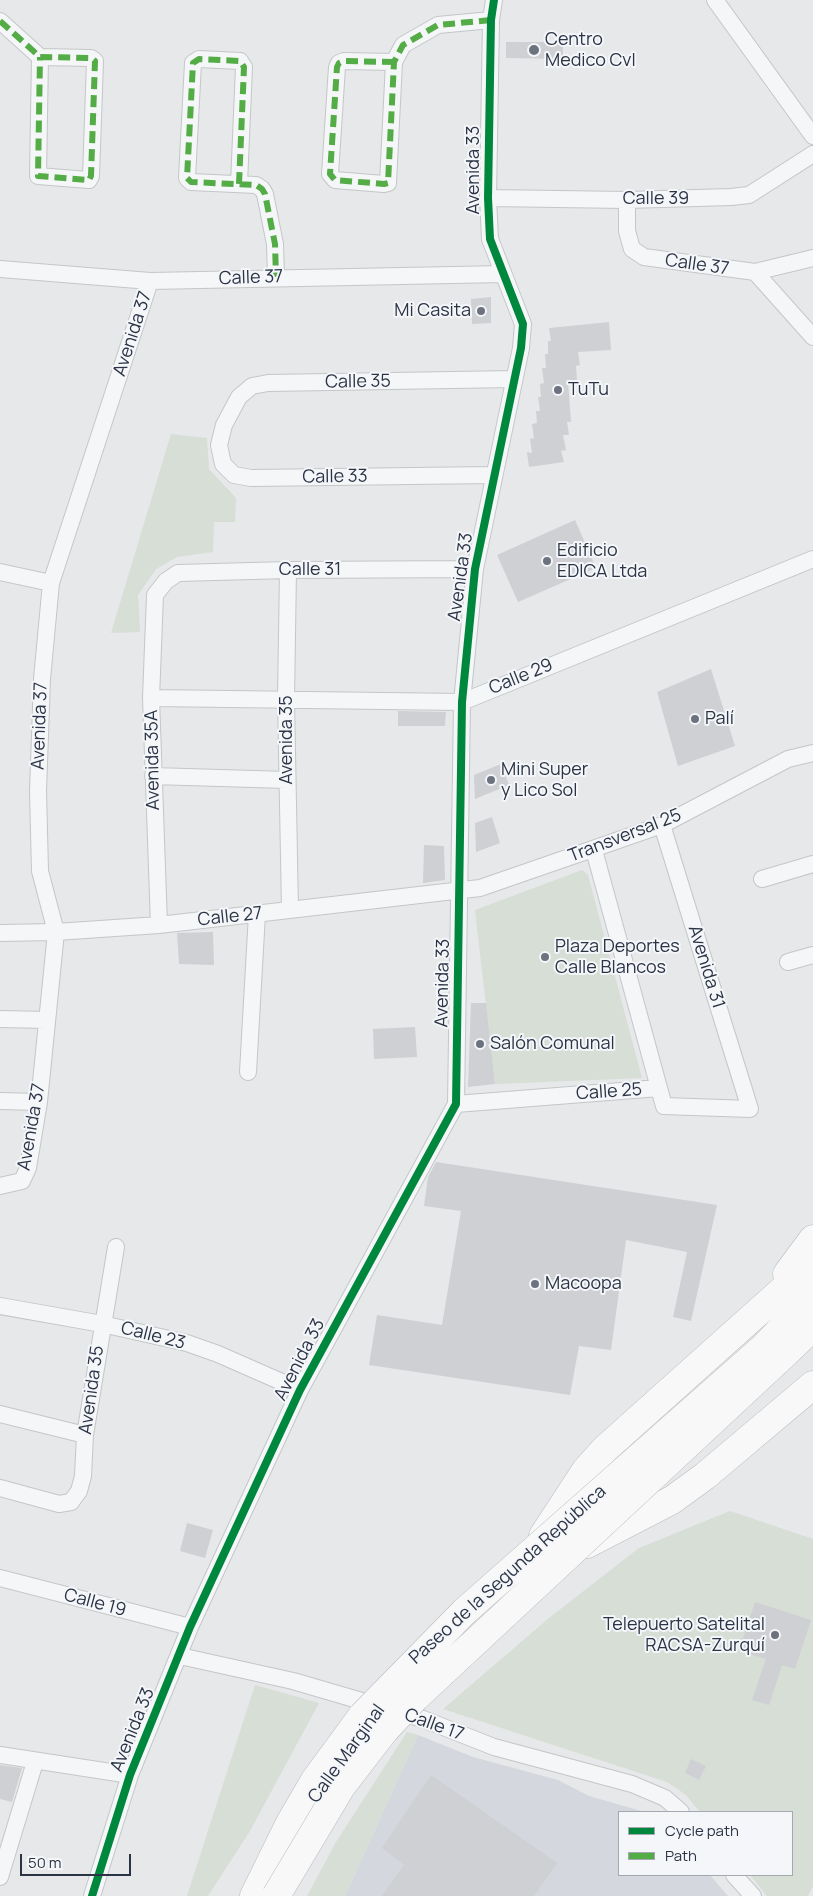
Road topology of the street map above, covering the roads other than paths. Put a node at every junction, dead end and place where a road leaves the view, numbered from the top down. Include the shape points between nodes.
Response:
1 (494, 0) edge
2 (715, 0) edge
3 (492, 20) junction
4 (0, 21) edge
5 (40, 57) junction
6 (394, 62) junction
7 (813, 136) edge
8 (813, 154) edge
9 (239, 184) junction
10 (488, 198) junction
11 (627, 200) junction
12 (813, 258) edge
13 (1, 272) edge
14 (755, 272) junction
15 (502, 274) junction
16 (276, 277) junction
17 (150, 281) junction
18 (813, 337) edge
19 (514, 379) junction
20 (224, 425) joint
21 (493, 475) junction
22 (813, 559) edge
23 (475, 569) junction
24 (288, 570) junction
25 (0, 572) edge
26 (51, 583) junction
27 (155, 595) joint
28 (151, 698) junction
29 (286, 699) junction
30 (462, 702) junction
31 (813, 753) edge
32 (153, 776) junction
33 (287, 780) junction
34 (662, 825) junction
35 (594, 850) junction
36 (813, 864) edge
37 (762, 879) dead end
38 (459, 892) junction
39 (290, 910) junction
40 (257, 914) junction
41 (158, 925) junction
42 (56, 932) junction
43 (0, 933) edge
44 (813, 956) edge
45 (788, 962) dead end
46 (0, 1019) edge
47 (47, 1020) junction
48 (248, 1072) dead end
49 (658, 1088) junction
50 (0, 1101) edge
51 (38, 1102) junction
52 (456, 1104) junction
53 (750, 1109) joint
54 (0, 1186) edge
55 (813, 1238) edge
56 (116, 1247) dead end
57 (813, 1263) edge
58 (813, 1296) edge
59 (0, 1306) edge
60 (102, 1324) junction
61 (813, 1327) edge
62 (740, 1328) junction
63 (771, 1354) junction
64 (813, 1369) edge
65 (813, 1385) edge
66 (300, 1390) junction
67 (0, 1414) edge
68 (765, 1424) junction
69 (85, 1436) junction
70 (0, 1488) edge
71 (527, 1572) junction
72 (0, 1578) edge
73 (190, 1627) junction
74 (180, 1656) junction
75 (385, 1708) junction
76 (0, 1755) edge
77 (35, 1762) junction
78 (130, 1775) junction
79 (680, 1811) edge
80 (735, 1876) edge
81 (0, 1877) edge
82 (92, 1896) edge
83 (254, 1896) edge
84 (260, 1896) edge
85 (270, 1896) edge
86 (276, 1896) edge
87 (753, 1896) edge

1 - 3 street, Avenida 33
2 - 7 street
3 - 6 street via 438,25 404,45
3 - 10 street, Avenida 33
4 - 5 street
5 - 5 street via 38,176 89,180 95,61 91,58
6 - 6 street via 388,183 335,180 330,174 339,63
8 - 11 street, Calle 39 via 749,195
9 - 9 street via 191,182 188,178 195,60 240,61 244,66
9 - 16 street via 262,188 265,194 275,244
10 - 11 street, Calle 39
10 - 15 street, Avenida 33 via 490,239
11 - 14 street, Calle 37 via 627,231 632,249 644,257
12 - 14 street, Calle 37
13 - 17 street, Calle 37
14 - 18 street
15 - 16 street, Calle 37
15 - 19 street, Avenida 33 via 523,324
16 - 17 street, Calle 37
17 - 26 street, Avenida 37
19 - 20 street, Calle 35 via 268,383 252,386 239,397
19 - 21 street, Avenida 33
20 - 21 street, Calle 33 via 218,445 222,464 234,475 251,478
21 - 23 street, Avenida 33
22 - 30 street, Calle 29
23 - 24 street, Calle 31
23 - 30 street, Avenida 33
24 - 27 street, Calle 31 via 178,573 166,581
24 - 29 street, Avenida 35
25 - 26 street
26 - 42 street, Avenida 37 via 42,679 38,791 40,871
27 - 28 street, Avenida 35A
28 - 29 street, Calle 29
28 - 32 street, Avenida 35A
29 - 30 street, Calle 29
29 - 33 street, Avenida 35
30 - 38 street, Avenida 33
31 - 34 street, Transversal 25 via 788,759
32 - 33 street
32 - 41 street, Avenida 35A
33 - 39 street, Avenida 35
34 - 35 street, Transversal 25
34 - 53 street, Avenida 31
35 - 38 street, Transversal 25
35 - 49 street
36 - 37 street
38 - 39 street, Calle 27
38 - 52 street, Avenida 33
39 - 40 street, Calle 27
40 - 41 street, Calle 27
40 - 48 street
41 - 42 street, Calle 27
42 - 43 street, Calle 27
42 - 47 street, Avenida 37
44 - 45 street
46 - 47 street
47 - 51 street, Avenida 37
49 - 52 street, Calle 25
49 - 53 street, Calle 25 via 664,1106
50 - 51 street
51 - 54 street, Avenida 37 via 28,1168 22,1181
52 - 66 street, Avenida 33
55 - 62 highway via 792,1268
56 - 60 street, Avenida 35
57 - 62 highway
58 - 63 highway, Paseo de la Segunda República
59 - 60 street, Calle 23
60 - 66 street, Calle 23 via 187,1343
60 - 69 street, Avenida 35
61 - 63 highway, Paseo de la Segunda República
62 - 71 highway via 605,1449 586,1470
63 - 83 highway, Paseo de la Segunda República, bridge via 465,1611 367,1709 315,1780
63 - 86 highway, Paseo de la Segunda República, bridge via 385,1730 341,1787
64 - 68 highway
65 - 68 highway
66 - 73 street, Avenida 33
67 - 69 street
68 - 71 highway via 672,1500
69 - 70 street, Avenida 35 via 82,1484 71,1502 54,1504
71 - 75 street, Calle Marginal
72 - 73 street, Calle 19
73 - 74 street, Avenida 33
74 - 75 street, Calle 17 via 293,1681
74 - 78 street, Avenida 33
75 - 79 street, Calle 17 via 494,1747 648,1789
75 - 84 street, Calle Marginal via 298,1823
75 - 85 street, Calle Marginal via 307,1826
76 - 77 street
77 - 78 street
77 - 81 street
78 - 82 street, Avenida 33
80 - 87 street

